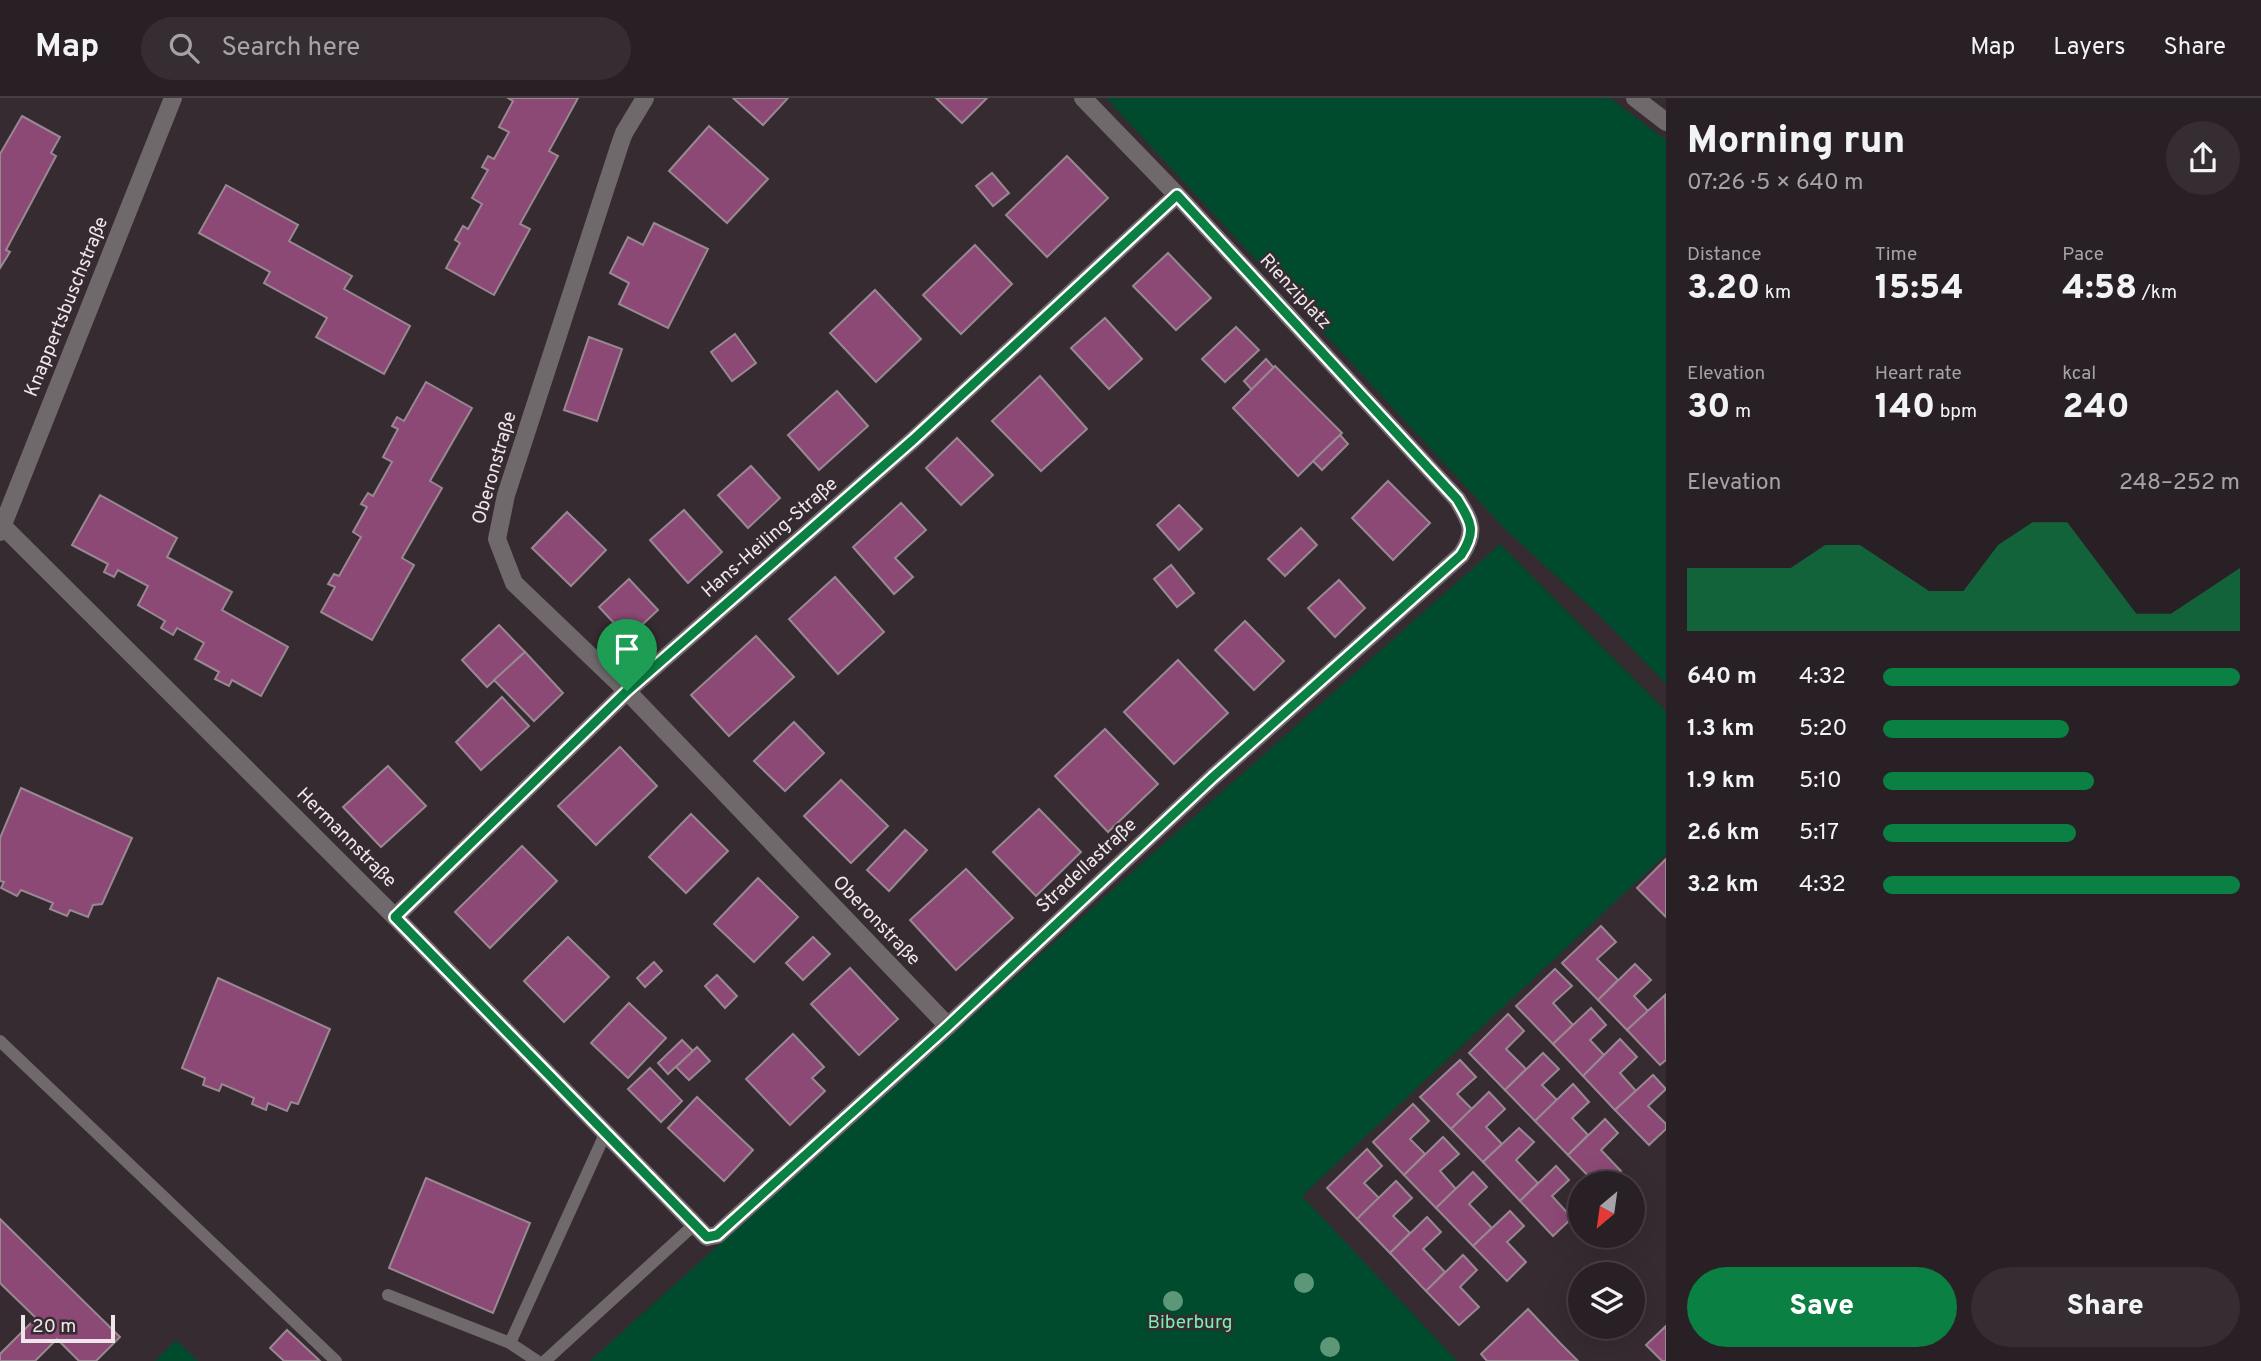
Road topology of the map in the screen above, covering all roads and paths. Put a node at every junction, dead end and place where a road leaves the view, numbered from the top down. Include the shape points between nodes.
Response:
1 (173, 98) edge
2 (645, 98) edge
3 (1083, 98) edge
4 (1635, 98) edge
5 (1666, 122) edge
6 (1177, 195) junction
7 (1470, 521) joint
8 (2, 529) edge
9 (627, 691) junction
10 (395, 917) junction
11 (948, 1026) junction
12 (0, 1041) edge
13 (606, 1132) junction
14 (695, 1224) junction
15 (717, 1235) joint
16 (388, 1295) dead end
17 (510, 1343) junction
18 (336, 1361) edge
19 (537, 1361) edge
20 (545, 1361) edge

1 - 8 street, Knappertsbuschstraße
2 - 9 street, Oberonstraße via 624,133 506,495 497,540 514,583
3 - 6 street, Rienziplatz
4 - 5 street
6 - 7 street, Rienziplatz via 1457,499
6 - 9 street, Hans-Heiling-Straße via 914,439
7 - 11 street, Stradellastraße via 1471,541 1461,555 1213,777
8 - 10 street, Hermannstraße
9 - 10 street, Hans-Heiling-Straße
9 - 11 street, Oberonstraße
10 - 13 street, Hermannstraße
11 - 15 street, Stradellastraße
12 - 18 lane
13 - 14 street, Hermannstraße
13 - 17 lane
14 - 15 street, Hermannstraße via 707,1237
14 - 20 lane
16 - 17 lane
17 - 19 lane

